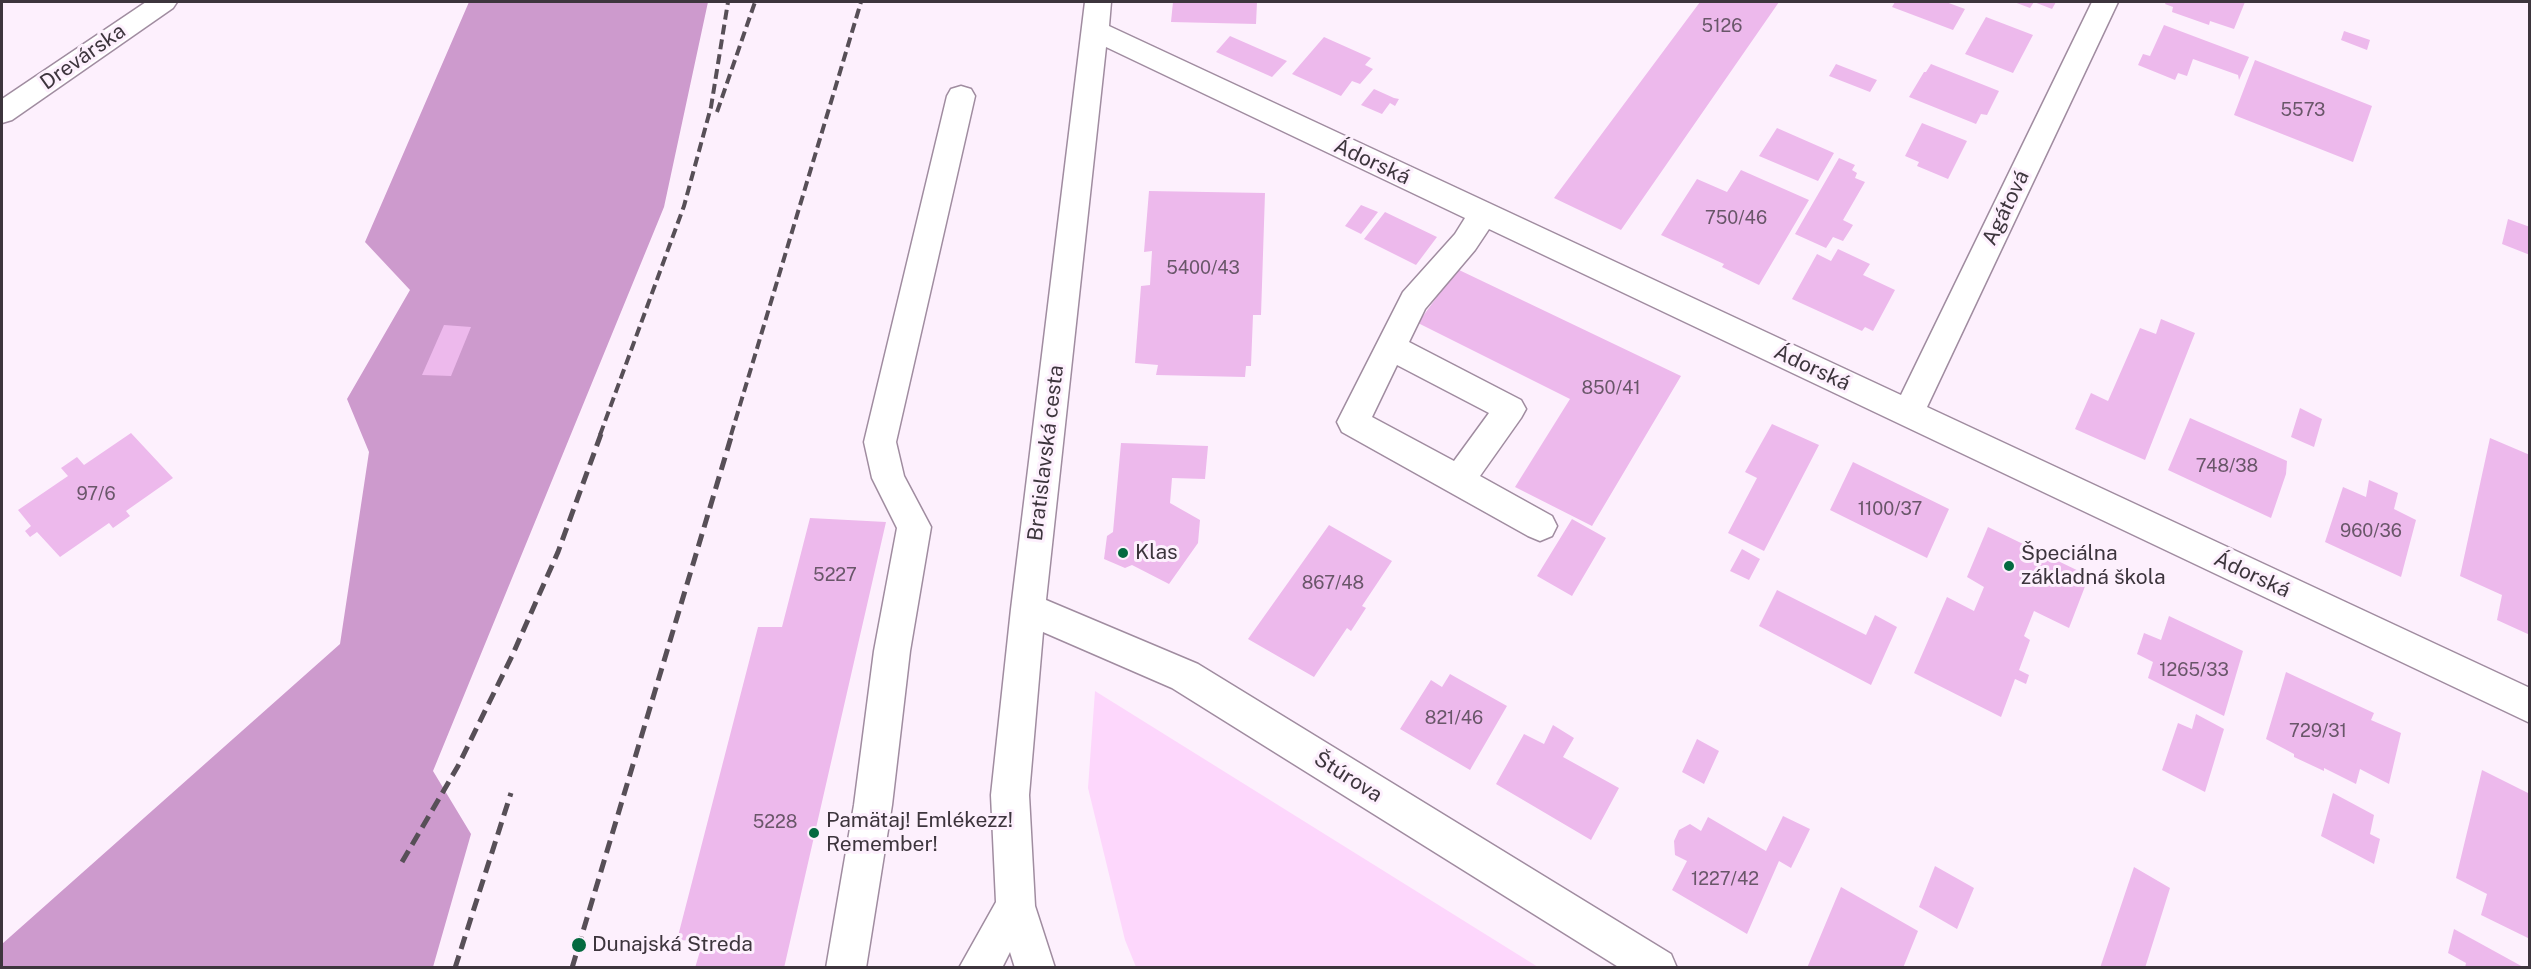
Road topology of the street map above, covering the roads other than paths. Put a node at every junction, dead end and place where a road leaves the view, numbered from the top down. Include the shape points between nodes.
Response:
1 (164, 2) edge
2 (2105, 2) edge
3 (1096, 16) edge
4 (961, 96) dead end
5 (2, 113) edge
6 (1483, 213) junction
7 (1391, 347) junction
8 (1908, 414) junction
9 (1459, 480) junction
10 (1540, 526) dead end
11 (1028, 609) junction
12 (2529, 706) edge
13 (1016, 906) junction
14 (846, 968) edge
15 (979, 968) edge
16 (1035, 968) edge
17 (1657, 968) edge

1 - 5 street, Drevárska
2 - 8 street, Agátová
3 - 6 street, Ádorská
3 - 11 street, Bratislavská cesta
4 - 14 street via 880,442 888,478 914,527
6 - 7 street via 1465,242 1414,301
6 - 8 street, Ádorská
7 - 9 street via 1353,422
7 - 9 street via 1510,409
8 - 12 street, Ádorská
9 - 10 street
11 - 13 street, Bratislavská cesta via 1010,795
11 - 17 street, Štúrova via 1185,676
13 - 15 street
13 - 16 street, Bratislavská cesta

